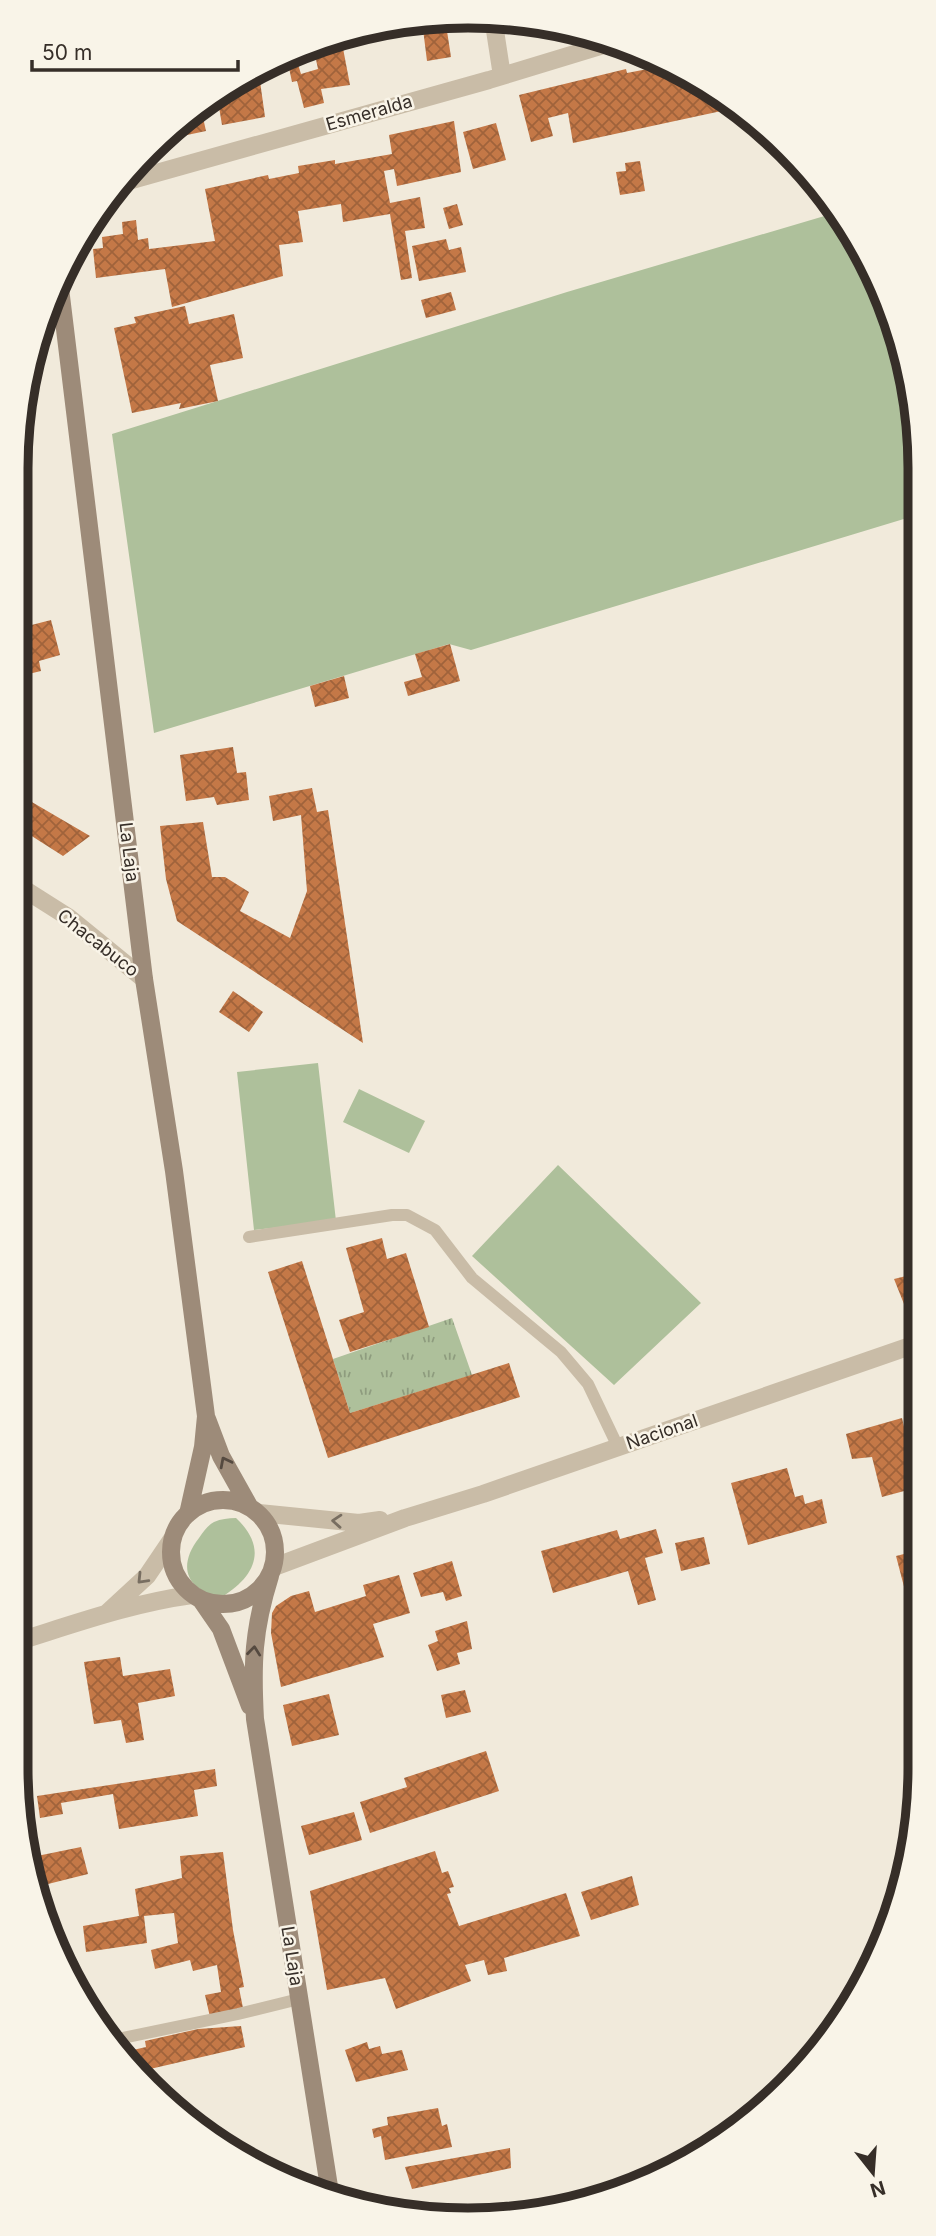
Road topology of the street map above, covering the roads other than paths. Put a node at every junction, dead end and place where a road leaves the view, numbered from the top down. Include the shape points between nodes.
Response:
1 (495, 29) edge
2 (596, 47) edge
3 (502, 76) junction
4 (136, 179) edge
5 (61, 299) edge
6 (28, 892) edge
7 (145, 979) junction
8 (249, 1237) dead end
9 (908, 1347) edge
10 (206, 1416) junction
11 (618, 1447) junction
12 (254, 1510) junction
13 (188, 1514) junction
14 (405, 1518) junction
15 (172, 1539) junction
16 (272, 1572) junction
17 (196, 1597) junction
18 (105, 1614) junction
19 (28, 1639) edge
20 (255, 1719) junction
21 (299, 1999) junction
22 (121, 2038) edge
23 (329, 2186) edge

1 - 3 street
2 - 3 street, Esmeralda
3 - 4 street, Esmeralda
5 - 7 main road, La Laja
6 - 7 street, Chacabuco via 68,917
7 - 10 main road, La Laja
8 - 11 lane via 392,1215 420,1220 435,1230 472,1278 561,1352 587,1384
9 - 11 street, Nacional
12 -> 10 main road, La Laja via 221,1456
10 - 13 main road, La Laja
11 - 14 street, Nacional
12 - 13 main road via 228,1500 207,1503
14 -> 12 street, Nacional via 359,1523
12 - 16 main road via 274,1538
13 - 15 main road
14 - 16 street, Nacional
15 - 17 main road via 171,1560 178,1579
15 -> 18 street via 147,1576
16 - 17 main road via 252,1596 227,1605
20 -> 16 main road, La Laja via 253,1664 258,1617
17 - 18 street via 163,1599
17 - 20 main road, La Laja via 221,1629
18 - 19 street
20 - 21 main road, La Laja
21 - 22 lane
21 - 23 main road, La Laja

